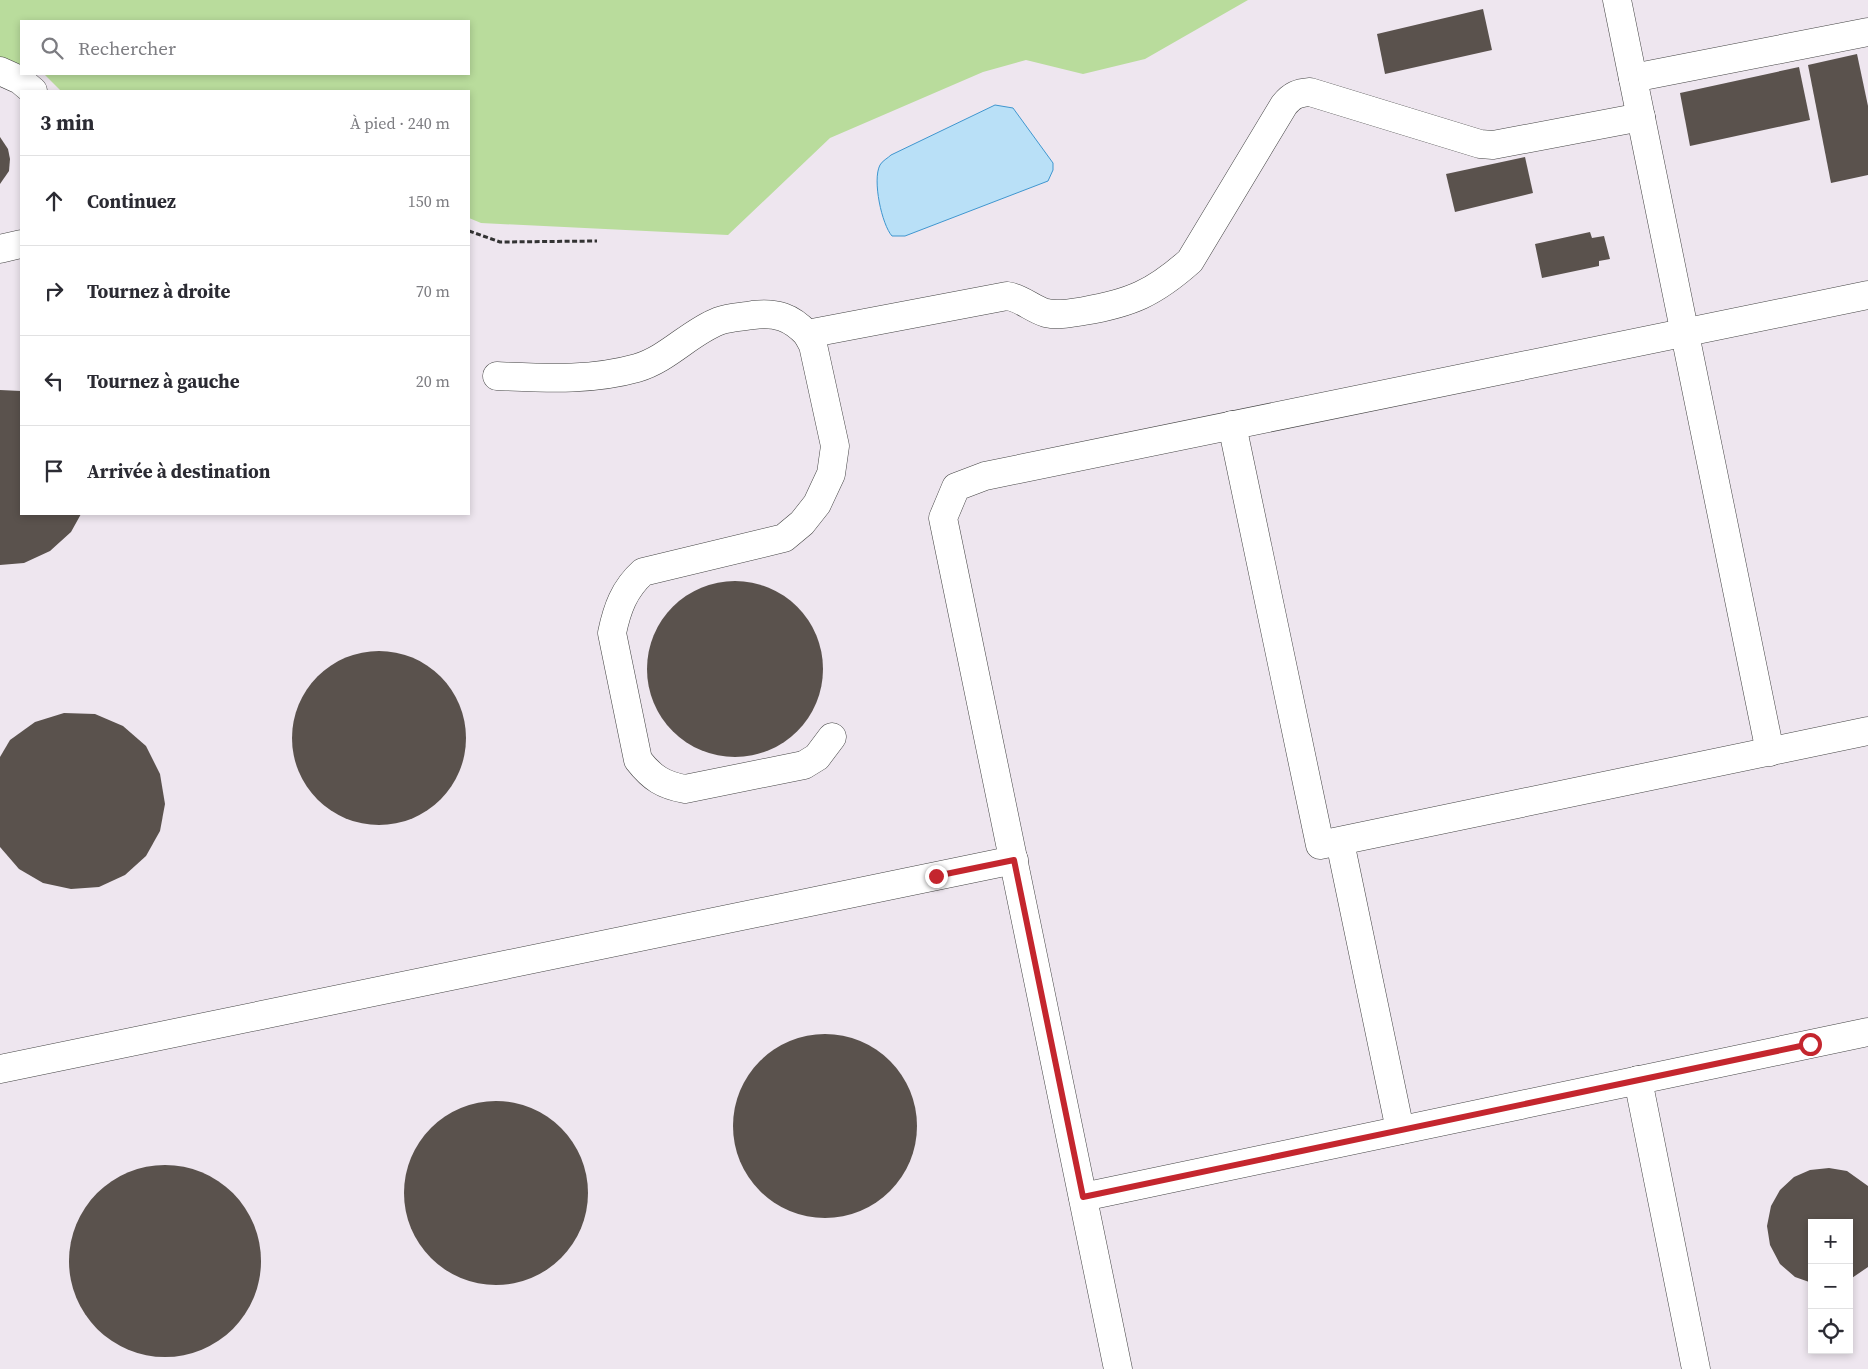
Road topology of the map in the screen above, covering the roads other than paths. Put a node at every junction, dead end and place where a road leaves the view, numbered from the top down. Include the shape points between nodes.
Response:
1 (1617, 0) edge
2 (1868, 32) edge
3 (0, 71) edge
4 (1633, 78) junction
5 (32, 90) edge
6 (1641, 117) junction
7 (20, 244) edge
8 (0, 249) edge
9 (1868, 295) edge
10 (1685, 332) junction
11 (807, 334) junction
12 (498, 376) dead end
13 (1232, 426) junction
14 (1868, 731) edge
15 (832, 737) dead end
16 (1770, 752) junction
17 (1340, 842) junction
18 (1014, 860) junction
19 (1868, 1032) edge
20 (0, 1069) edge
21 (1638, 1080) junction
22 (1400, 1130) junction
23 (1083, 1197) junction
24 (1118, 1369) edge
25 (1696, 1369) edge

1 - 4 lane
2 - 4 lane
3 - 5 lane via 20,80
4 - 6 lane
6 - 10 lane
6 - 11 lane via 1493,145 1480,144 1310,92 1300,92 1284,105 1190,261 1171,278 1142,296 1112,306 1059,315 1008,296
7 - 8 lane
9 - 10 lane
10 - 13 lane
10 - 16 lane
11 - 12 lane via 796,322 768,313 721,320 656,361 620,372 570,379
11 - 15 lane via 813,345 835,446 830,474 817,504 802,524 784,538 643,572 630,584 617,612 612,633 638,760 649,775 667,786 685,789 804,765 817,757
13 - 17 lane via 1320,845
13 - 18 lane via 985,476 956,486 943,518
14 - 16 lane
16 - 17 lane
17 - 22 lane
18 - 20 lane
18 - 23 lane
19 - 21 lane
21 - 22 lane
21 - 25 lane
22 - 23 lane
23 - 24 lane

